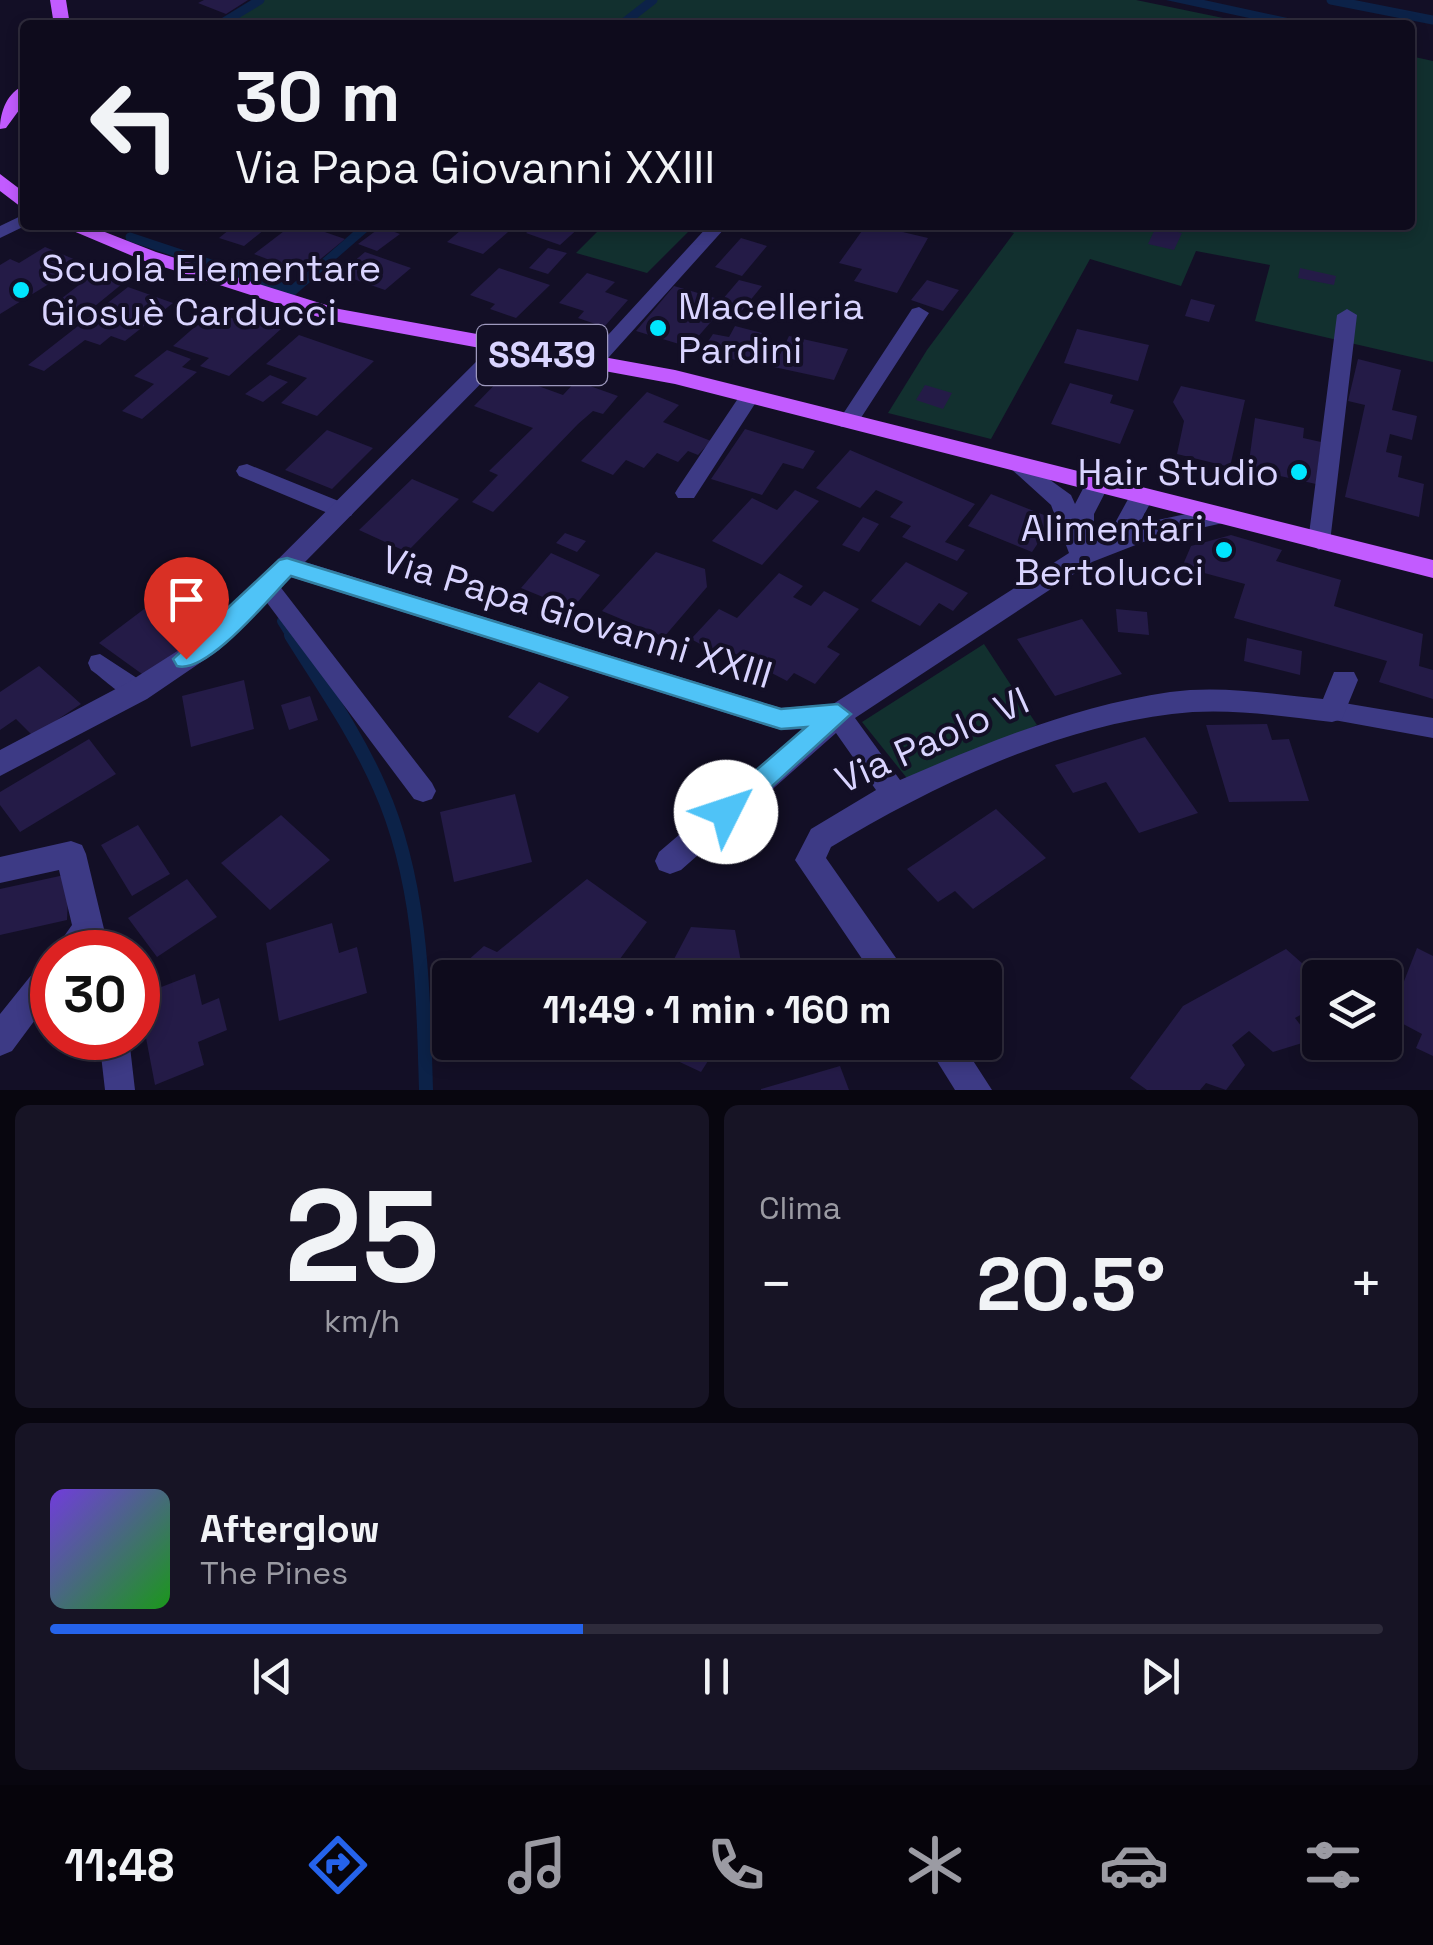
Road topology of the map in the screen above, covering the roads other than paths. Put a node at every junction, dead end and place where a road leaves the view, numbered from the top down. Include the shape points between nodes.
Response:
1 (20, 97) edge
2 (0, 124) edge
3 (0, 180) edge
4 (20, 199) edge
5 (90, 230) edge
6 (714, 230) edge
7 (918, 313) dead end
8 (1346, 315) dead end
9 (503, 348) junction
10 (593, 363) junction
11 (750, 396) junction
12 (848, 422) junction
13 (1021, 466) junction
14 (246, 471) dead end
15 (1096, 487) junction
16 (686, 493) dead end
17 (1140, 498) junction
18 (343, 511) junction
19 (1214, 517) junction
20 (1319, 542) junction
21 (1083, 556) junction
22 (287, 566) junction
23 (1433, 569) edge
24 (267, 586) junction
25 (100, 663) dead end
26 (1344, 680) dead end
27 (137, 691) junction
28 (1332, 711) junction
29 (838, 714) junction
30 (1433, 728) edge
31 (0, 764) edge
32 (424, 791) dead end
33 (895, 796) junction
34 (670, 861) dead end
35 (0, 870) edge
36 (81, 930) edge
37 (881, 960) edge
38 (30, 1002) edge
39 (0, 1040) edge
40 (117, 1060) edge
41 (953, 1060) edge
42 (120, 1090) edge
43 (974, 1090) edge

1 - 2 main road
3 - 4 main road
5 - 9 main road, SS439 via 336,315
6 - 10 lane
7 - 12 lane
8 - 20 lane
9 - 10 main road, SS439
9 - 18 street
10 - 11 main road, SS439
11 - 12 main road, SS439
11 - 16 lane
12 - 13 main road, SS439
13 - 15 main road, SS439
13 - 21 street via 1062,501
14 - 18 lane
15 - 17 main road, SS439
15 - 21 street via 1082,514
17 - 19 main road, SS439
17 - 21 street via 1124,529
18 - 22 street
19 - 20 main road, SS439
19 - 21 street, Via Papa Giovanni XXIII via 1146,530
20 - 23 main road, SS439
21 - 29 street, Via Papa Giovanni XXIII
22 - 24 street
22 - 29 street, Via Papa Giovanni XXIII via 781,719
24 - 27 street via 210,643
24 - 32 lane
25 - 27 lane
26 - 28 street
27 - 31 street
28 - 30 lane
28 - 33 street, Via Paolo VI via 1230,700 1170,703 1030,736
29 - 33 street
29 - 34 street
33 - 37 street, Via Paolo VI via 821,838 810,860
35 - 36 street via 71,854
38 - 39 street
40 - 42 lane
41 - 43 street

